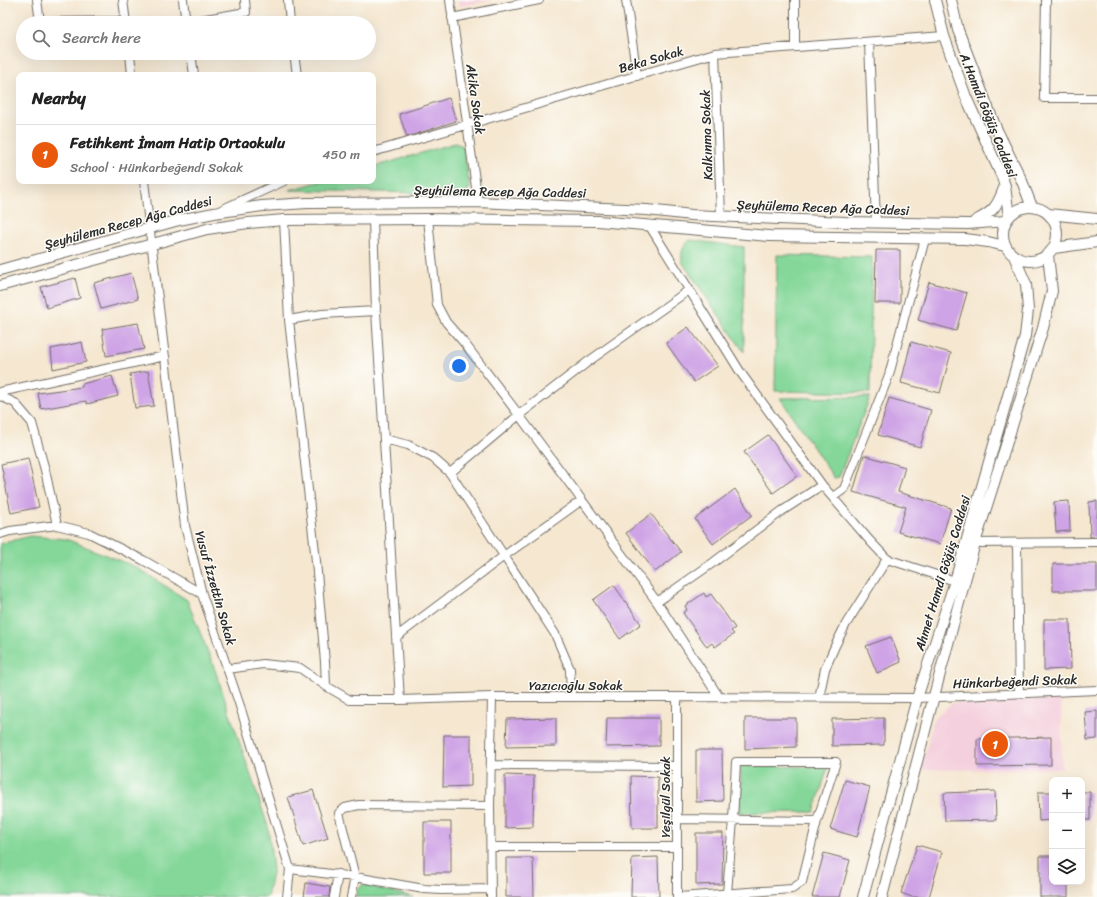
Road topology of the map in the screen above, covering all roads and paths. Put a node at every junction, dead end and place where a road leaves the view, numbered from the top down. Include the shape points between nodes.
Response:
1 (37, 0) edge
2 (123, 0) edge
3 (183, 0) edge
4 (245, 0) edge
5 (288, 0) edge
6 (450, 0) edge
7 (539, 0) edge
8 (626, 0) edge
9 (795, 0) edge
10 (935, 0) edge
11 (951, 0) edge
12 (1046, 0) edge
13 (39, 16) edge
14 (125, 16) edge
15 (184, 16) edge
16 (224, 16) edge
17 (289, 16) edge
18 (452, 18) junction
19 (944, 36) junction
20 (868, 42) junction
21 (795, 47) junction
22 (715, 53) junction
23 (131, 60) edge
24 (192, 60) edge
25 (295, 60) edge
26 (132, 72) edge
27 (194, 72) edge
28 (297, 72) edge
29 (637, 76) junction
30 (1097, 98) edge
31 (468, 124) junction
32 (376, 151) edge
33 (144, 184) edge
34 (277, 184) edge
35 (1005, 186) junction
36 (478, 202) junction
37 (1032, 207) junction
38 (214, 213) junction
39 (1048, 214) junction
40 (721, 216) junction
41 (373, 219) junction
42 (428, 219) junction
43 (1008, 219) junction
44 (1097, 219) edge
45 (284, 220) junction
46 (876, 222) junction
47 (968, 224) junction
48 (649, 225) junction
49 (148, 228) junction
50 (925, 239) junction
51 (1097, 242) edge
52 (151, 244) junction
53 (1005, 246) junction
54 (1051, 251) junction
55 (1014, 256) junction
56 (0, 270) edge
57 (0, 286) edge
58 (689, 290) junction
59 (376, 311) junction
60 (289, 320) junction
61 (165, 356) junction
62 (0, 392) edge
63 (0, 396) edge
64 (519, 415) junction
65 (384, 439) junction
66 (450, 473) junction
67 (822, 485) junction
68 (833, 497) junction
69 (582, 500) junction
70 (57, 525) junction
71 (0, 534) edge
72 (1097, 542) edge
73 (976, 543) junction
74 (1017, 543) junction
75 (504, 556) junction
76 (888, 560) junction
77 (955, 581) junction
78 (202, 594) junction
79 (657, 602) junction
80 (396, 637) junction
81 (228, 669) junction
82 (326, 686) junction
83 (1097, 690) edge
84 (1019, 693) junction
85 (677, 696) junction
86 (934, 696) junction
87 (492, 697) junction
88 (571, 697) junction
89 (719, 697) junction
90 (819, 698) junction
91 (917, 698) junction
92 (400, 700) junction
93 (490, 765) junction
94 (677, 766) junction
95 (490, 806) junction
96 (677, 819) junction
97 (733, 820) junction
98 (817, 821) junction
99 (491, 847) junction
100 (677, 847) junction
101 (290, 869) junction
102 (338, 874) junction
103 (355, 877) junction
104 (491, 893) edge
105 (433, 894) edge
106 (727, 894) junction
107 (286, 897) edge
108 (334, 897) edge
109 (351, 897) edge
110 (678, 897) edge
111 (863, 897) edge
112 (882, 897) edge

1 - 13 street
2 - 14 street
3 - 15 street
4 - 16 street via 246,12
5 - 17 street
6 - 18 street, Akika Sokak
7 - 18 street
8 - 29 street
9 - 21 street
10 - 19 street, A.Hamdi Göğüş Caddesi
11 - 37 street, A.Hamdi Göğüş Caddesi via 958,30 996,128
12 - 30 street via 1044,98
18 - 31 street, Akika Sokak
19 - 20 street, Beka Sokak
19 - 35 street, A.Hamdi Göğüş Caddesi via 966,97
20 - 21 street, Beka Sokak
20 - 46 street
21 - 22 street, Beka Sokak
22 - 29 street, Beka Sokak
22 - 40 street, Kalkınma Sokak
23 - 26 street
24 - 27 street
25 - 28 street
29 - 31 street, Beka Sokak
31 - 32 street, Beka Sokak
31 - 36 street, Akika Sokak
33 - 49 street, Yusuf İzzettin Sokak
34 - 38 street
35 - 43 street, A.Hamdi Göğüş Caddesi
35 - 47 street via 999,202 988,214
36 - 38 street, Şeyhülema Recep Ağa Caddesi via 307,203
36 - 40 street, Şeyhülema Recep Ağa Caddesi
37 - 39 street
37 - 43 street via 1019,209
38 - 49 street, Şeyhülema Recep Ağa Caddesi
39 - 44 street
39 - 54 street via 1057,232 1056,243
40 - 46 street, Şeyhülema Recep Ağa Caddesi
41 - 42 street, Şeyhülema Recep Ağa Caddesi
41 - 45 street, Şeyhülema Recep Ağa Caddesi
41 - 59 street
42 - 48 street, Şeyhülema Recep Ağa Caddesi via 598,221
42 - 64 street via 437,305 446,322
43 - 47 street, Şeyhülema Recep Ağa Caddesi
43 - 53 street, A.Hamdi Göğüş Caddesi via 1003,233
45 - 52 street, Şeyhülema Recep Ağa Caddesi via 207,229
45 - 60 street
46 - 47 street, Şeyhülema Recep Ağa Caddesi
48 - 50 street, Şeyhülema Recep Ağa Caddesi via 769,236
48 - 58 street
49 - 52 street, Yusuf İzzettin Sokak
49 - 56 street, Şeyhülema Recep Ağa Caddesi
50 - 53 street, Şeyhülema Recep Ağa Caddesi via 964,239
50 - 68 street via 889,375 844,489
51 - 54 street
52 - 57 street, Şeyhülema Recep Ağa Caddesi
52 - 61 street, Yusuf İzzettin Sokak
53 - 55 street
54 - 55 street via 1040,260 1031,262
54 - 73 street, Ahmet Hamdi Göğüş Caddesi via 1052,290 1043,328
55 - 77 street, Ahmet Hamdi Göğüş Caddesi via 1026,284 1028,310 1024,336
58 - 64 street via 589,361
58 - 67 street via 741,373
59 - 60 street via 322,314
59 - 65 street
60 - 82 street via 316,561
61 - 62 street
61 - 78 street, Yusuf İzzettin Sokak via 185,526
63 - 70 street via 15,403 32,423
64 - 66 street
64 - 69 street
65 - 66 street via 408,445 433,458
65 - 80 street
66 - 75 street
67 - 68 street
67 - 79 street
68 - 76 street
69 - 75 street
69 - 79 street
70 - 71 street
70 - 78 street via 89,533
72 - 74 street
73 - 74 street
73 - 86 street, Ahmet Hamdi Göğüş Caddesi
74 - 84 street
75 - 80 street
75 - 88 street via 555,634 570,669
76 - 77 street
76 - 90 street via 846,624 835,646 825,669
77 - 91 street, Ahmet Hamdi Göğüş Caddesi
78 - 81 street, Yusuf İzzettin Sokak
79 - 89 street
80 - 92 street
81 - 82 street, Yazıcıoğlu Sokak via 263,664 300,668
81 - 101 street, Yusuf İzzettin Sokak
82 - 92 street, Yazıcıoğlu Sokak via 350,700
83 - 84 street, Hünkarbeğendi Sokak
84 - 86 street, Hünkarbeğendi Sokak
85 - 88 street, Yazıcıoğlu Sokak
85 - 89 street, Yazıcıoğlu Sokak
85 - 94 street, Yeşilgül Sokak
86 - 91 street, Yazıcıoğlu Sokak
86 - 112 street, Ahmet Hamdi Göğüş Caddesi
87 - 88 street, Yazıcıoğlu Sokak
87 - 92 street, Yazıcıoğlu Sokak
87 - 93 street
89 - 90 street, Yazıcıoğlu Sokak
90 - 91 street, Yazıcıoğlu Sokak
91 - 111 street, Ahmet Hamdi Göğüş Caddesi
93 - 94 street
93 - 95 street
94 - 96 street, Yeşilgül Sokak
95 - 99 street
95 - 103 street via 359,805 343,809 339,813
96 - 97 street
96 - 100 street, Yeşilgül Sokak
97 - 98 street
97 - 98 street via 736,762 836,762
97 - 106 street
98 - 106 street via 802,882 792,888
99 - 100 street
99 - 104 street
100 - 110 street, Yeşilgül Sokak
101 - 102 street
101 - 107 street, Yusuf İzzettin Sokak
102 - 103 street
102 - 108 street
103 - 105 street
103 - 109 street
104 - 105 street
106 - 110 street

